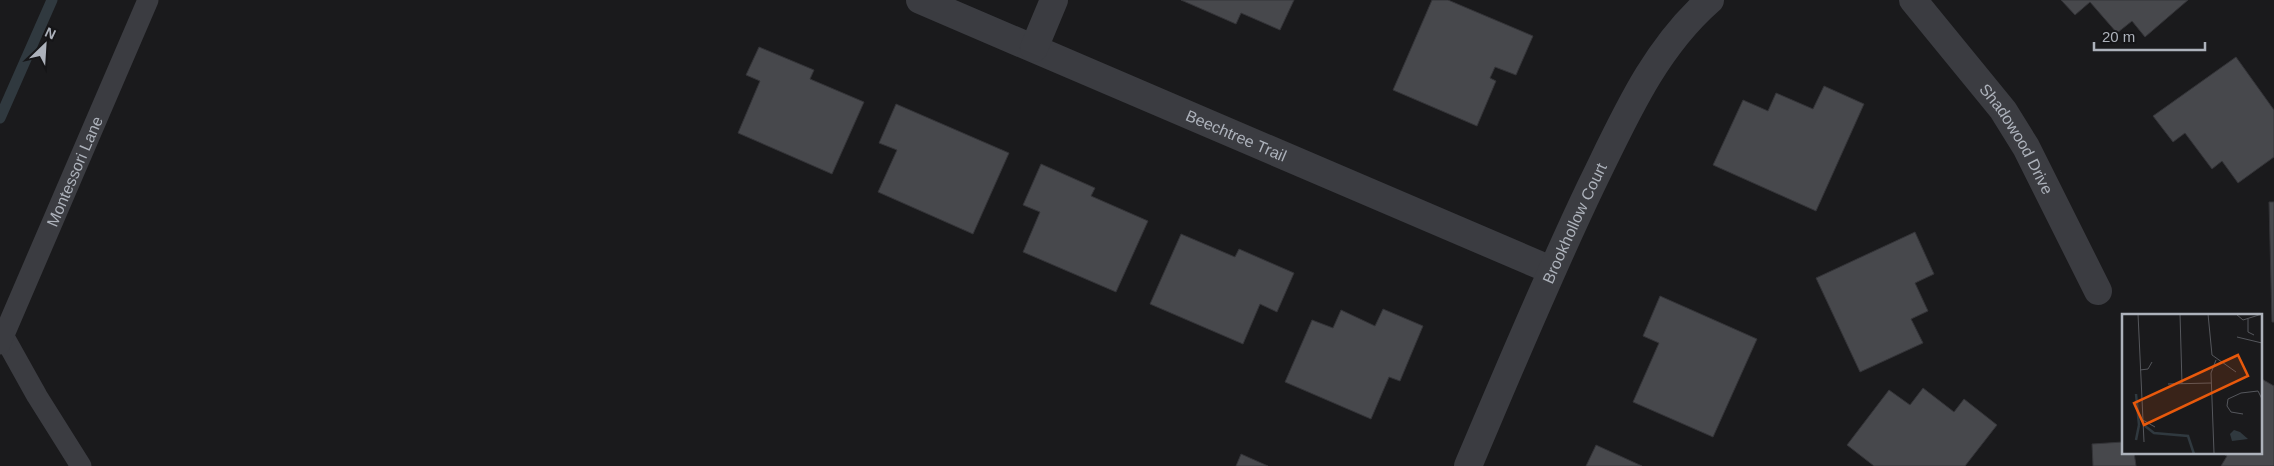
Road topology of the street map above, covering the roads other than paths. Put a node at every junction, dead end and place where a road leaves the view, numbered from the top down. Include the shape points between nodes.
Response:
1 (148, 0) edge
2 (920, 0) edge
3 (1054, 0) edge
4 (1710, 0) edge
5 (1913, 0) edge
6 (1034, 48) junction
7 (1551, 270) junction
8 (2098, 291) dead end
9 (2, 341) edge
10 (81, 466) edge
11 (1468, 466) edge

1 - 9 lane, Montessori Lane
2 - 6 street, Beechtree Trail
3 - 6 street
4 - 7 street, Brookhollow Court via 1692,15 1661,53 1635,95
5 - 8 street, Shadowood Drive via 2003,110 2026,147
6 - 7 street, Beechtree Trail
7 - 11 street, Brookhollow Court
9 - 10 lane

